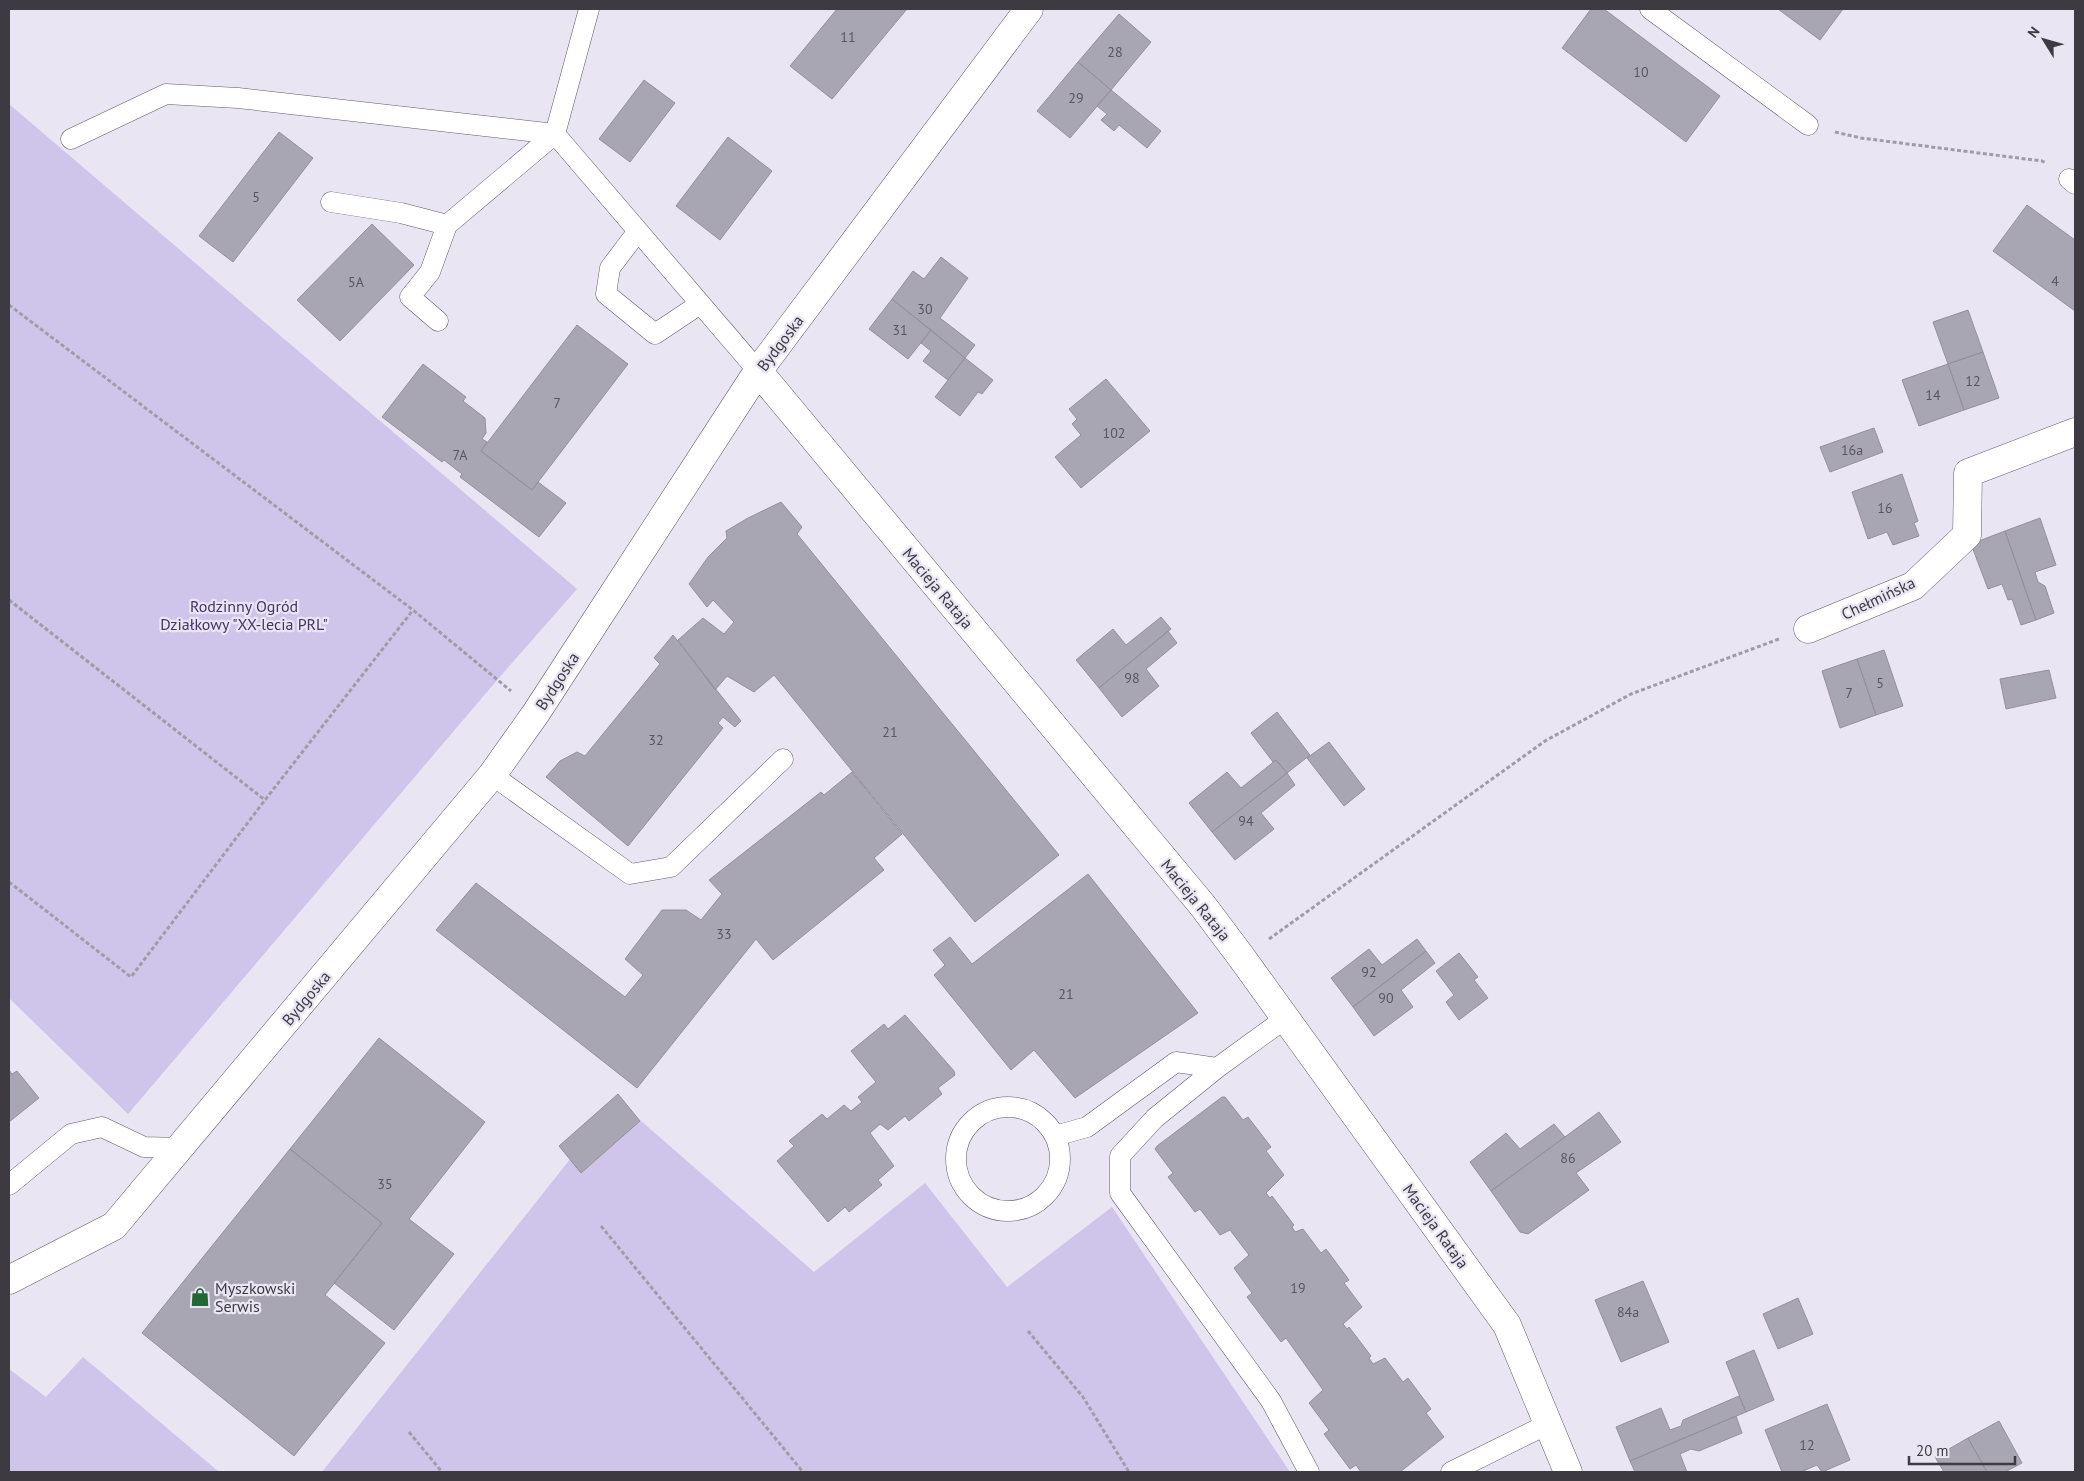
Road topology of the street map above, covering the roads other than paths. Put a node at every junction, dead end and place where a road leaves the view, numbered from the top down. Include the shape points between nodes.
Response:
1 (589, 9) edge
2 (1029, 9) edge
3 (1650, 9) edge
4 (1808, 125) road end
5 (555, 134) junction
6 (70, 139) dead end
7 (331, 202) dead end
8 (447, 225) junction
9 (638, 231) junction
10 (700, 304) junction
11 (438, 320) dead end
12 (758, 372) junction
13 (2075, 432) edge
14 (1808, 629) road end
15 (783, 759) dead end
16 (492, 775) junction
17 (1286, 1018) junction
18 (1217, 1068) junction
19 (1055, 1136) junction
20 (180, 1148) junction
21 (9, 1185) edge
22 (9, 1280) edge
23 (1548, 1424) junction
24 (1309, 1472) edge
25 (1451, 1472) edge
26 (1568, 1472) edge

1 - 5 lane
2 - 12 street, Bydgoska
3 - 4 lane
5 - 6 lane via 238,98 166,94
5 - 8 lane
5 - 9 lane
7 - 8 lane via 401,213
8 - 11 lane via 430,272 410,297
9 - 10 lane
9 - 10 lane via 610,268 606,294 654,334
10 - 12 lane
12 - 16 street, Bydgoska via 536,713
12 - 17 street, Macieja Rataja via 1203,906
13 - 14 street, Chełmińska via 1968,473 1967,535 1914,586
15 - 16 lane via 671,867 630,874
16 - 20 street, Bydgoska
17 - 18 lane
17 - 23 street, Macieja Rataja via 1507,1325
18 - 19 lane via 1176,1062 1087,1127
18 - 24 lane via 1155,1118 1120,1156 1120,1193 1270,1401
19 - 19 lane via 1032,1112 1015,1107 989,1111 967,1126 959,1142 956,1160 959,1177 968,1192 982,1204 997,1210 1013,1211 1029,1206 1043,1197 1059,1168
20 - 21 lane via 144,1147 102,1128 71,1134
20 - 22 street, Bydgoska via 114,1226
23 - 25 lane
23 - 26 street, Macieja Rataja

